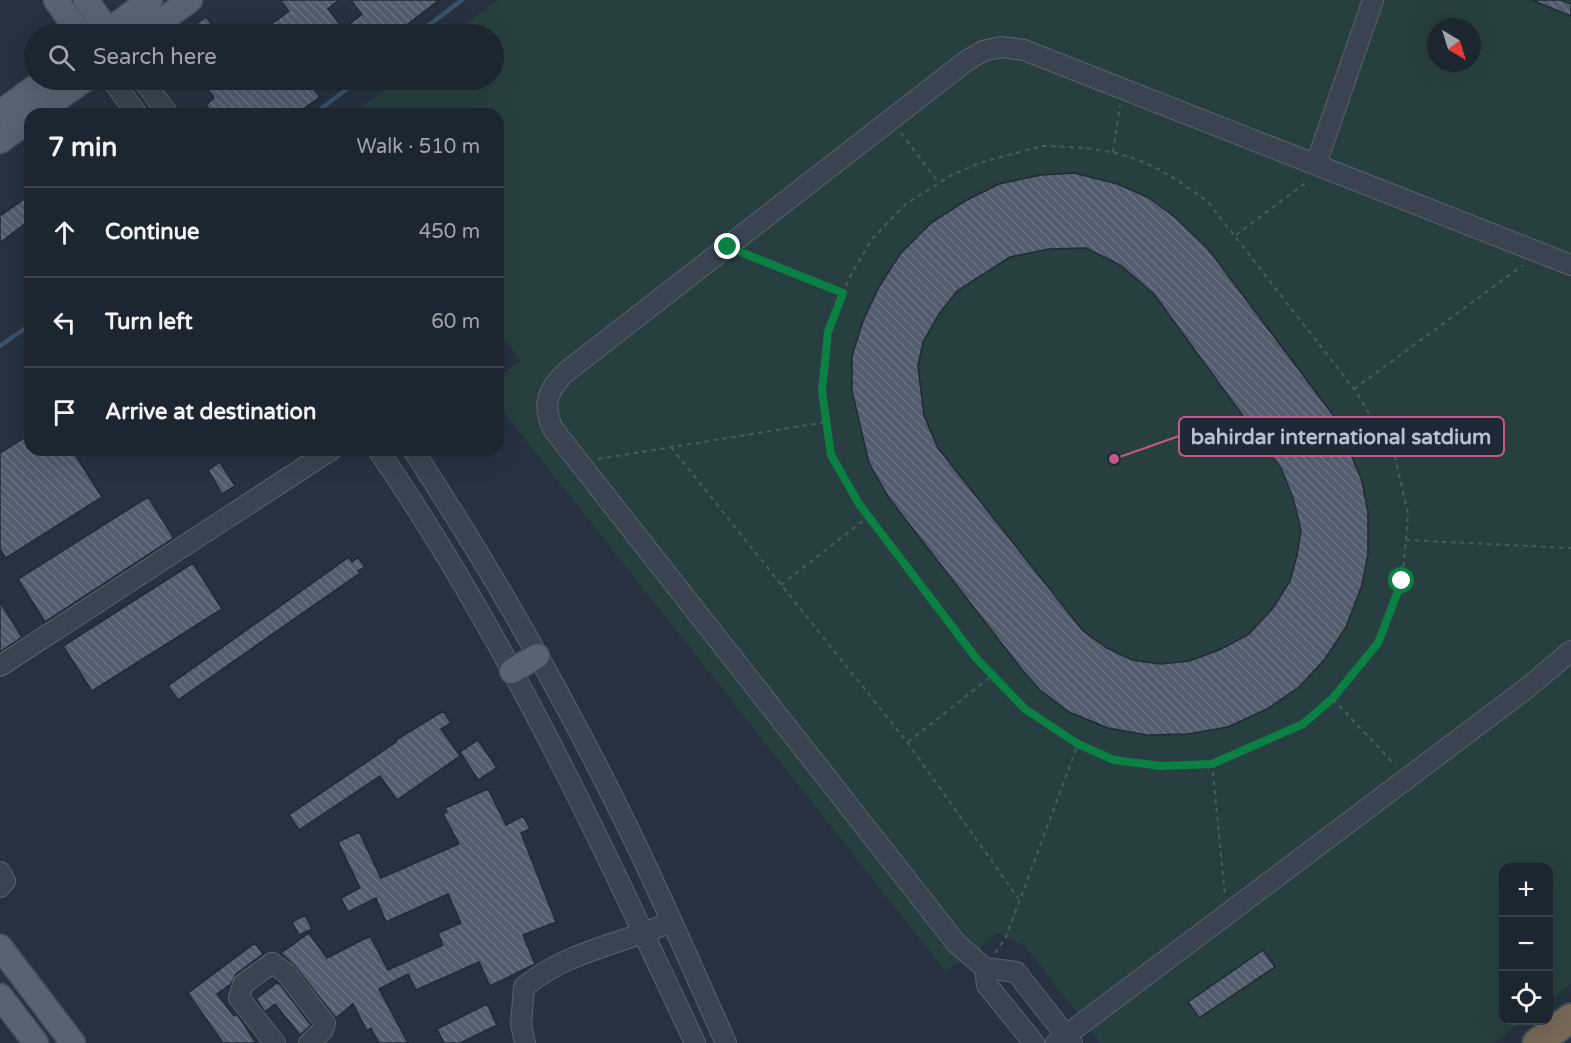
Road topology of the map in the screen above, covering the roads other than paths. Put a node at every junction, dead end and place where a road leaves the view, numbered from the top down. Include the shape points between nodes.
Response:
1 (56, 0) edge
2 (86, 0) edge
3 (150, 0) edge
4 (190, 0) edge
5 (1373, 0) edge
6 (73, 24) edge
7 (101, 24) edge
8 (120, 24) edge
9 (158, 24) edge
10 (31, 90) edge
11 (70, 90) edge
12 (119, 90) edge
13 (150, 90) edge
14 (44, 108) edge
15 (133, 108) edge
16 (164, 108) edge
17 (0, 113) edge
18 (24, 123) edge
19 (0, 141) edge
20 (1321, 165) junction
21 (1571, 265) edge
22 (322, 456) edge
23 (382, 456) edge
24 (417, 456) edge
25 (1571, 651) edge
26 (537, 656) junction
27 (0, 666) edge
28 (512, 670) junction
29 (0, 872) edge
30 (0, 887) edge
31 (671, 922) junction
32 (644, 934) junction
33 (0, 946) edge
34 (985, 968) junction
35 (0, 996) edge
36 (1571, 1018) edge
37 (1065, 1040) edge
38 (30, 1041) edge
39 (74, 1043) edge
40 (275, 1043) edge
41 (309, 1043) edge
42 (525, 1043) edge
43 (695, 1043) edge
44 (726, 1043) edge
45 (1034, 1043) edge
46 (1537, 1043) edge

1 - 6 main road
2 - 7 main road
3 - 8 main road
4 - 9 main road
5 - 20 street
10 - 17 main road
11 - 14 main road
12 - 15 street
13 - 16 street
18 - 19 main road
20 - 21 street
20 - 34 street via 1024,50 1001,47 983,51 552,385 546,414 553,429 957,944
22 - 27 street
23 - 28 street
24 - 26 street
25 - 37 street
26 - 28 main road
26 - 31 street via 632,836
28 - 32 street via 564,766
29 - 30 street via 5,881
31 - 32 street
31 - 44 street
32 - 42 street via 544,970 524,987 521,1024
32 - 43 street
33 - 39 main road
34 - 37 street via 1016,972
34 - 45 street via 987,985
35 - 38 main road
36 - 46 highway
40 - 41 street via 239,998 243,984 272,963 285,972 325,1023

